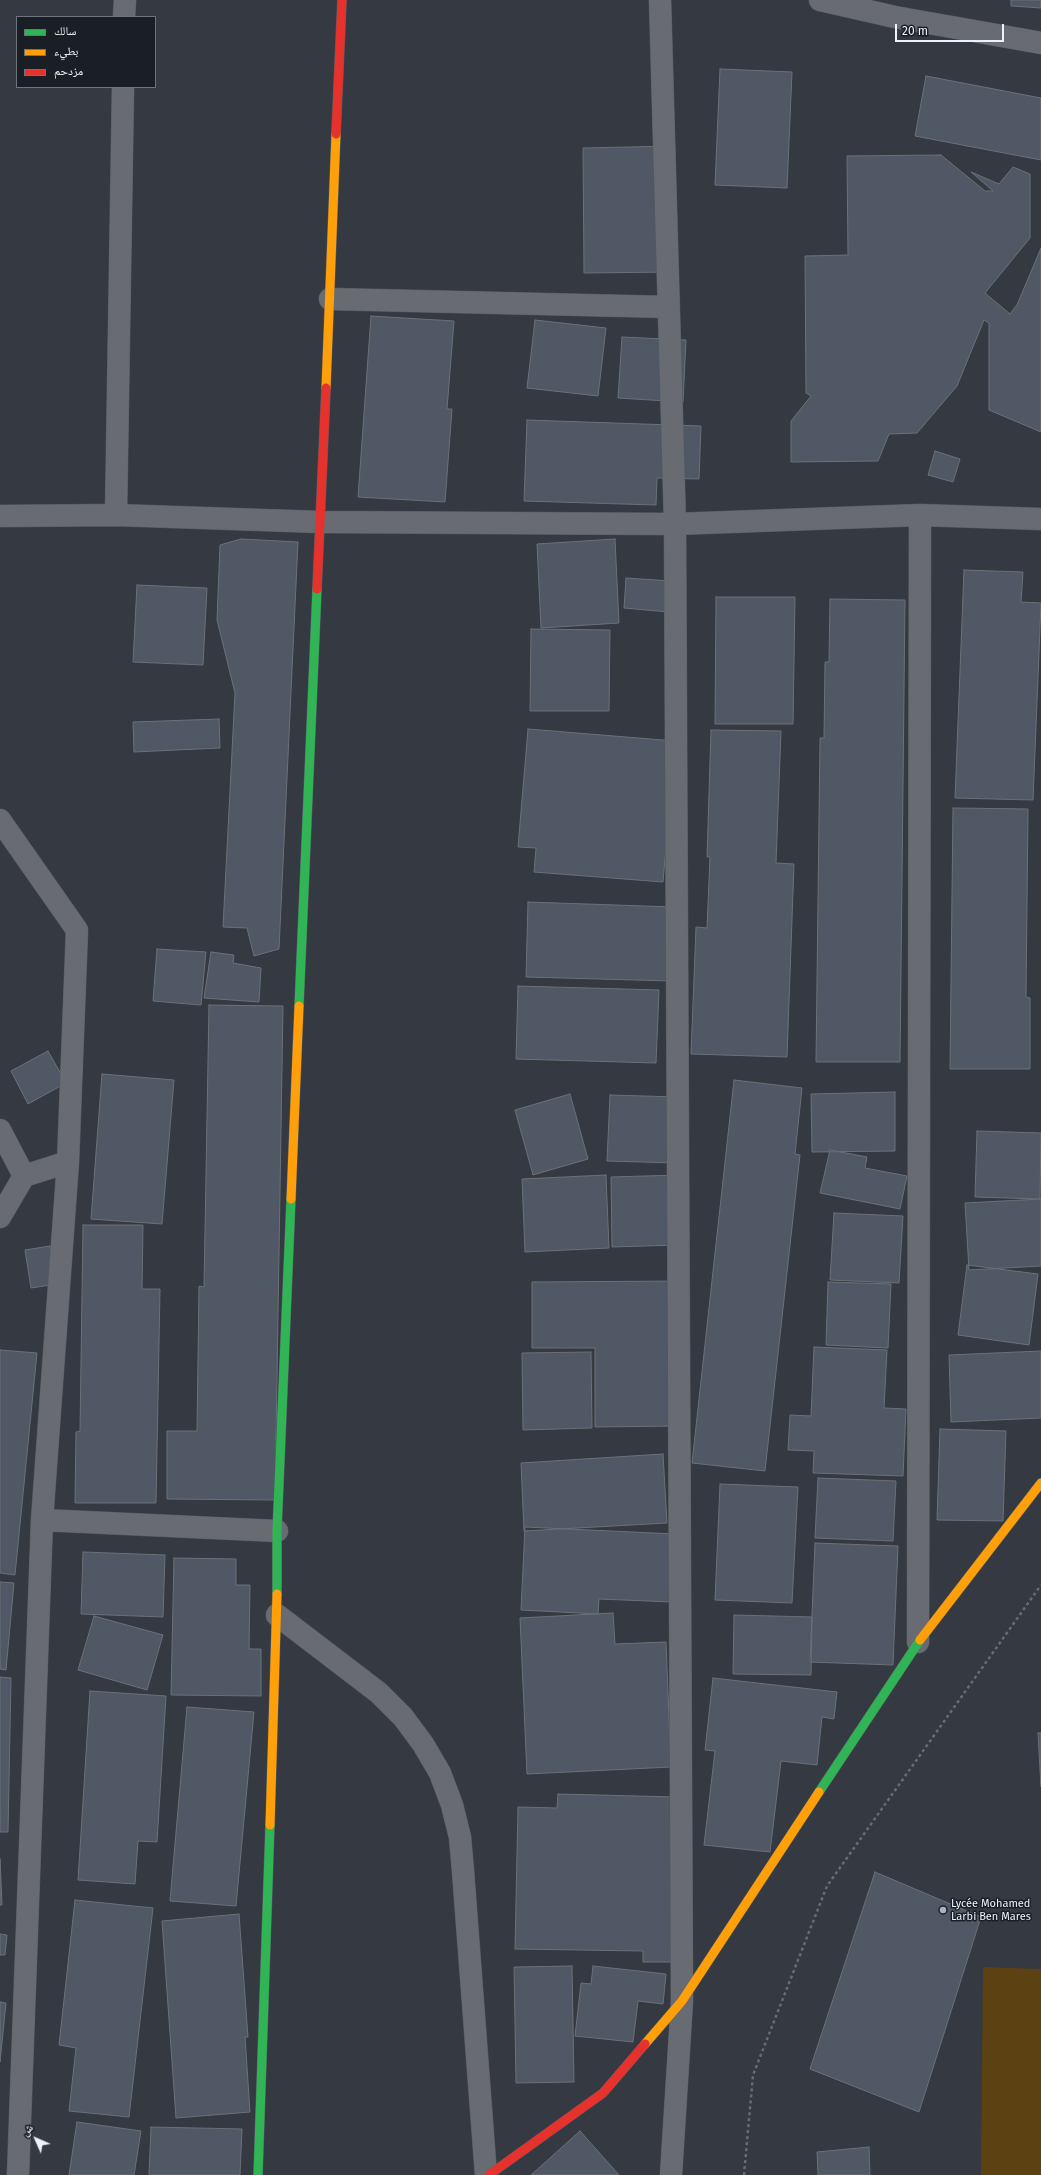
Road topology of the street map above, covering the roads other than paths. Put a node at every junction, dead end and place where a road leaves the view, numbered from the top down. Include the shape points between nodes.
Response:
1 (125, 0) edge
2 (342, 0) edge
3 (660, 0) edge
4 (820, 0) edge
5 (896, 9) edge
6 (124, 16) edge
7 (1041, 43) edge
8 (123, 88) edge
9 (330, 299) junction
10 (668, 307) junction
11 (116, 515) junction
12 (920, 515) junction
13 (0, 516) edge
14 (1041, 519) edge
15 (320, 522) junction
16 (675, 524) junction
17 (0, 820) edge
18 (0, 1130) edge
19 (68, 1162) junction
20 (24, 1176) junction
21 (0, 1217) edge
22 (1041, 1483) edge
23 (42, 1520) junction
24 (277, 1531) junction
25 (277, 1615) junction
26 (918, 1642) junction
27 (682, 2001) junction
28 (18, 2175) edge
29 (258, 2175) edge
30 (486, 2175) edge
31 (489, 2175) edge
32 (671, 2175) edge

1 - 6 street
2 - 9 street
3 - 10 street
4 - 5 street
5 - 7 street
8 - 11 street
9 - 10 street
9 - 15 street
10 - 16 street
11 - 13 street
11 - 15 street
12 - 14 street
12 - 16 street
12 - 26 street
15 - 16 street
15 - 24 street
16 - 27 street
17 - 19 street via 77,930
18 - 20 street
19 - 20 street
19 - 23 street
20 - 21 street
22 - 26 street
23 - 24 street
23 - 28 street
24 - 25 street
25 - 29 street
25 - 30 street via 379,1693 403,1717 437,1767 452,1805 460,1837
26 - 27 street
27 - 31 street via 603,2093
27 - 32 street

